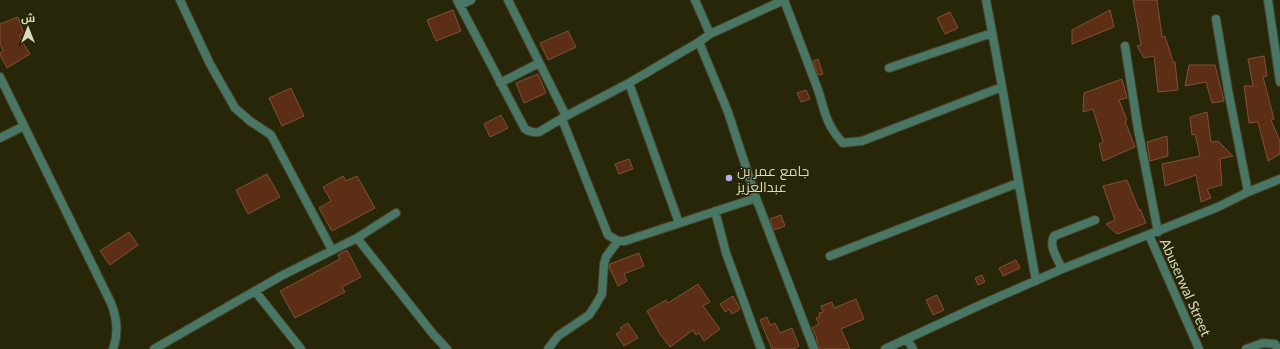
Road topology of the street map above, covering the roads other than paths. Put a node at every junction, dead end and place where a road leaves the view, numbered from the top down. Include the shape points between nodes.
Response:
1 (180, 0) edge
2 (471, 0) edge
3 (508, 0) edge
4 (695, 0) edge
5 (784, 0) edge
6 (986, 0) edge
7 (1268, 0) edge
8 (774, 2) edge
9 (458, 3) edge
10 (1216, 19) dead end
11 (992, 33) junction
12 (710, 34) junction
13 (699, 42) junction
14 (1125, 46) dead end
15 (539, 63) junction
16 (889, 68) dead end
17 (0, 77) edge
18 (1280, 82) edge
19 (500, 83) junction
20 (629, 83) junction
21 (1002, 87) junction
22 (564, 117) junction
23 (24, 126) junction
24 (0, 138) edge
25 (1280, 180) edge
26 (1018, 183) junction
27 (1248, 192) junction
28 (756, 198) junction
29 (715, 211) junction
30 (396, 212) dead end
31 (1095, 220) dead end
32 (679, 223) junction
33 (1158, 232) junction
34 (1149, 235) junction
35 (356, 238) junction
36 (618, 241) junction
37 (332, 250) junction
38 (830, 256) dead end
39 (1062, 269) junction
40 (1036, 281) junction
41 (255, 291) junction
42 (907, 339) junction
43 (113, 349) edge
44 (154, 349) edge
45 (301, 349) edge
46 (447, 349) edge
47 (548, 349) edge
48 (761, 349) edge
49 (814, 349) edge
50 (885, 349) edge
51 (913, 349) edge
52 (1199, 349) edge
53 (1246, 349) edge
54 (1278, 349) edge

1 - 37 street via 210,64 235,108 250,122 271,135
2 - 9 street
3 - 15 street
4 - 12 street
5 - 8 street
5 - 21 street via 819,92 825,116 843,143 862,141
6 - 11 street
7 - 18 street
8 - 12 street
9 - 19 street
10 - 27 street
11 - 16 street
11 - 21 street
12 - 13 street
13 - 20 street
13 - 28 street via 728,112
14 - 33 street
15 - 19 street
15 - 22 street
17 - 23 street
19 - 22 street via 525,129 530,132 539,132
20 - 22 street
20 - 32 street
21 - 26 street
22 - 36 street via 608,235
23 - 24 street
23 - 43 street via 113,307 117,328
25 - 27 street
26 - 38 street
26 - 40 street
27 - 33 street
28 - 29 street
28 - 49 street
29 - 32 street
29 - 48 street via 726,253
30 - 35 street
31 - 39 street via 1054,236 1052,245
32 - 36 street via 639,237
33 - 34 street
34 - 39 street
34 - 52 street, Abuserwal Street
35 - 37 street
35 - 46 street
36 - 47 street via 606,257 602,294 595,306 589,315 558,336
37 - 41 street
39 - 40 street
40 - 42 street
41 - 44 street
41 - 45 street
42 - 50 street
42 - 51 street
53 - 54 street via 1263,343 1276,344

